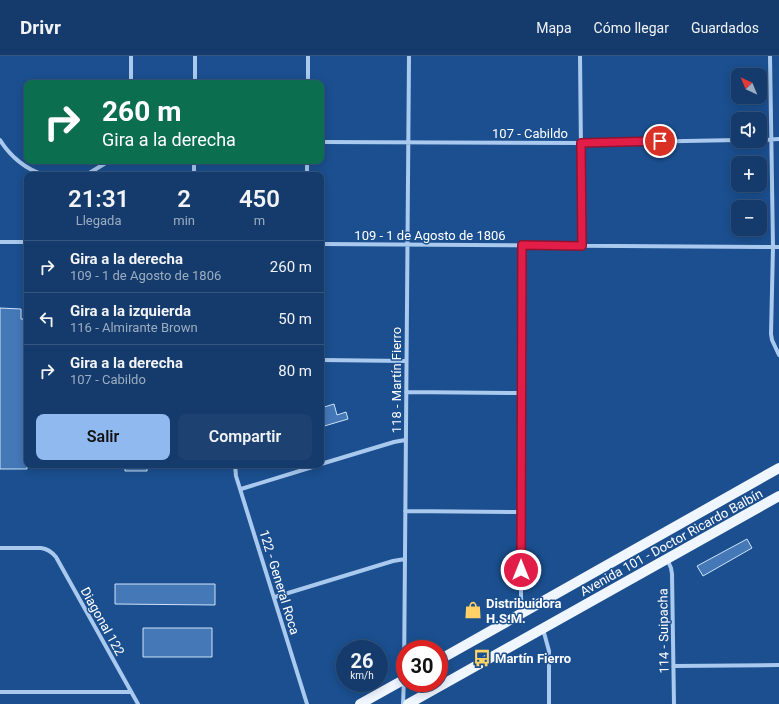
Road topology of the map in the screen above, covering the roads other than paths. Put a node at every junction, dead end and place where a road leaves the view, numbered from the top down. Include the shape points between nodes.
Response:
1 (131, 56) edge
2 (195, 56) edge
3 (308, 56) edge
4 (409, 56) edge
5 (580, 56) edge
6 (770, 56) edge
7 (131, 80) edge
8 (195, 80) edge
9 (308, 80) edge
10 (767, 139) edge
11 (770, 139) junction
12 (779, 139) edge
13 (0, 140) edge
14 (731, 140) edge
15 (324, 142) edge
16 (409, 143) junction
17 (581, 143) junction
18 (103, 164) edge
19 (37, 172) edge
20 (91, 172) edge
21 (0, 242) edge
22 (24, 242) edge
23 (324, 244) edge
24 (407, 244) junction
25 (522, 245) junction
26 (582, 246) junction
27 (773, 247) junction
28 (779, 247) edge
29 (779, 355) edge
30 (324, 360) edge
31 (406, 361) junction
32 (406, 392) junction
33 (522, 393) junction
34 (405, 440) junction
35 (324, 464) edge
36 (235, 468) edge
37 (310, 468) edge
38 (779, 468) edge
39 (241, 489) junction
40 (779, 496) edge
41 (405, 511) junction
42 (521, 512) junction
43 (0, 548) edge
44 (667, 558) junction
45 (405, 559) junction
46 (275, 597) junction
47 (523, 612) junction
48 (542, 629) junction
49 (405, 640) edge
50 (448, 655) edge
51 (779, 665) edge
52 (674, 666) junction
53 (396, 684) edge
54 (0, 692) edge
55 (131, 692) junction
56 (404, 692) edge
57 (138, 704) edge
58 (307, 704) edge
59 (360, 704) edge
60 (403, 704) edge
61 (408, 704) edge
62 (550, 704) edge
63 (674, 704) edge

1 - 7 street
2 - 8 street
3 - 9 street
4 - 16 street, 118 - Martín Fierro
5 - 17 street
6 - 11 street
10 - 11 street
11 - 12 street
11 - 27 street
13 - 19 street via 22,164
14 - 17 street, 107 - Cabildo
15 - 16 street, 107 - Cabildo
16 - 17 street, 107 - Cabildo
16 - 24 street, 118 - Martín Fierro
17 - 26 street
18 - 20 street
21 - 22 street
23 - 24 street, 109 - 1 de Agosto de 1806
24 - 25 street, 109 - 1 de Agosto de 1806
24 - 31 street, 118 - Martín Fierro
25 - 26 street, 109 - 1 de Agosto de 1806
25 - 33 street
26 - 27 street, 109 - 1 de Agosto de 1806
27 - 28 street, 109 - 1 de Agosto de 1806
27 - 29 street via 771,334
30 - 31 street
31 - 32 street, 118 - Martín Fierro
32 - 33 street
32 - 34 street, 118 - Martín Fierro
33 - 42 street
34 - 35 street
34 - 41 street, 118 - Martín Fierro
36 - 39 street, 122 - General Roca
37 - 39 street
38 - 47 main road, Avenida 101 - Doctor Ricardo Balbín
39 - 46 street, 122 - General Roca
40 - 44 main road, Avenida 101 - Doctor Ricardo Balbín
41 - 42 street
41 - 45 street, 118 - Martín Fierro
42 - 47 street
43 - 55 street, Diagonal 122 via 48,549 56,557
44 - 48 main road, Avenida 101 - Doctor Ricardo Balbín
44 - 52 street, 114 - Suipacha via 672,574
45 - 46 street
45 - 49 street, 118 - Martín Fierro
46 - 58 street, 122 - General Roca
47 - 50 main road, Avenida 101 - Doctor Ricardo Balbín
48 - 61 main road, Avenida 101 - Doctor Ricardo Balbín
48 - 62 street via 549,651
51 - 52 street
52 - 63 street, 114 - Suipacha
53 - 59 main road
54 - 55 street
55 - 57 street, Diagonal 122
56 - 60 street, 118 - Martín Fierro

